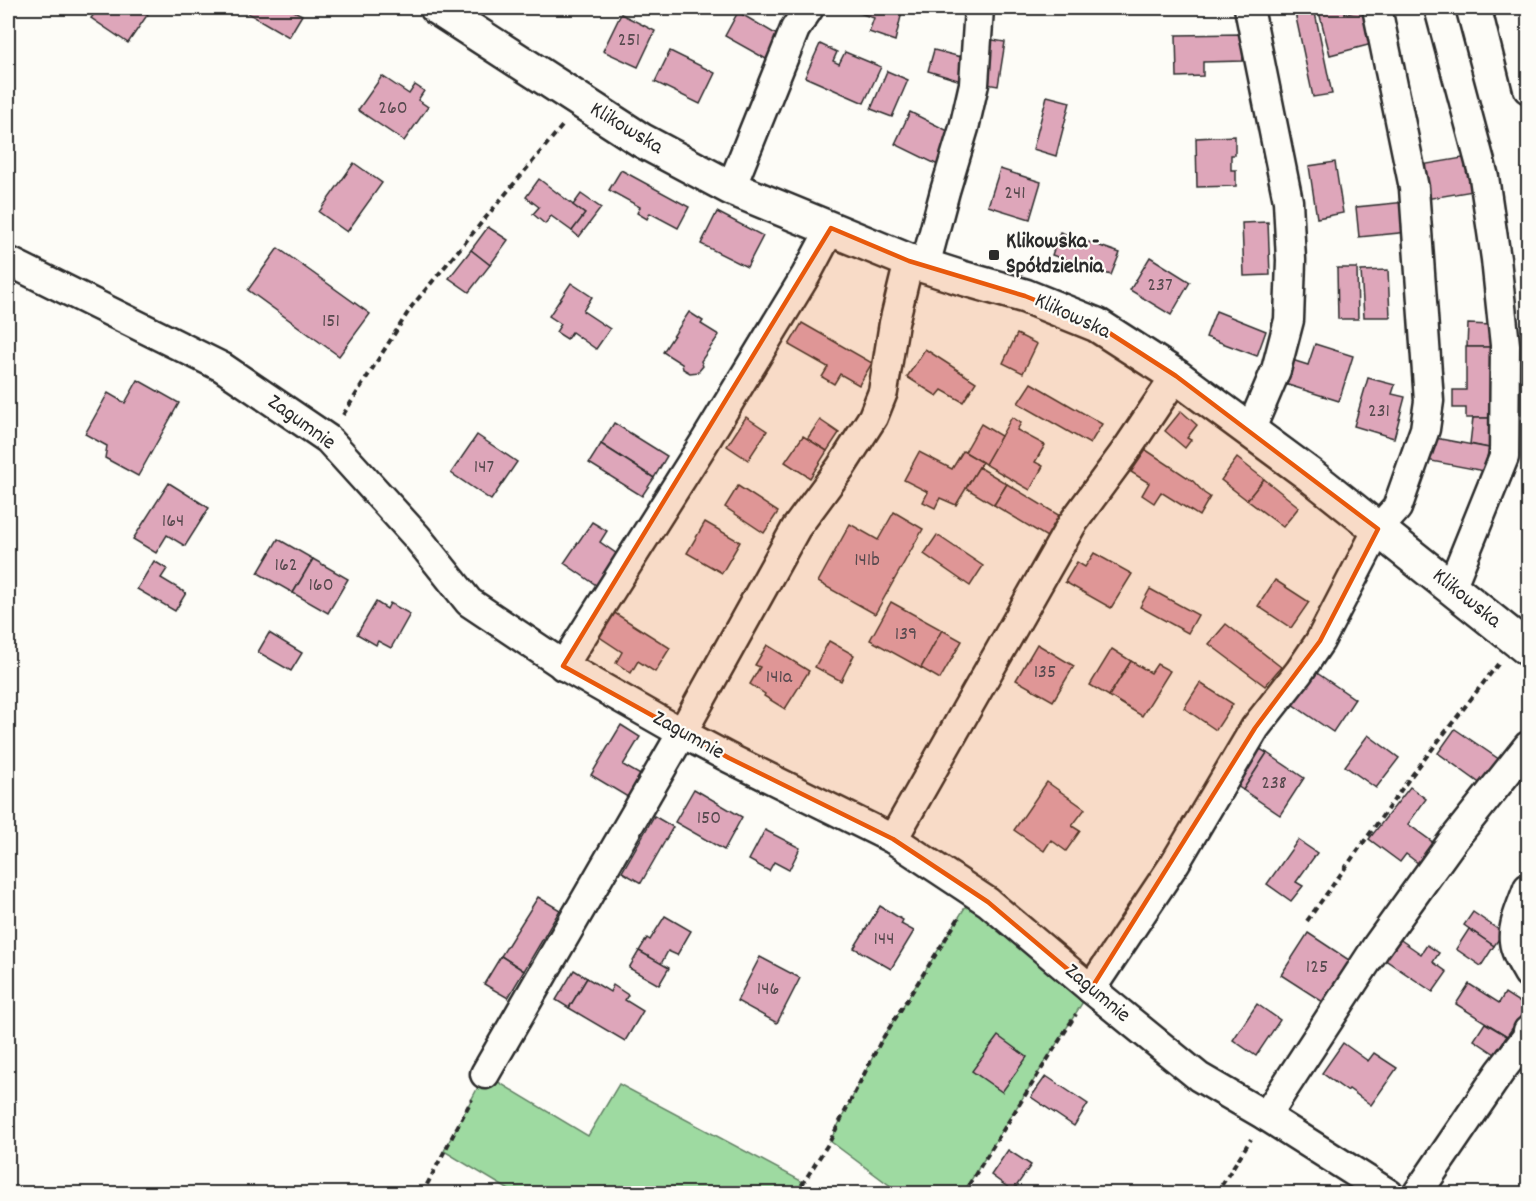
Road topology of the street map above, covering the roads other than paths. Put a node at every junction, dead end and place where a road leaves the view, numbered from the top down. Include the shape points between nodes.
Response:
1 (437, 8) edge
2 (809, 8) edge
3 (979, 8) edge
4 (1249, 8) edge
5 (1377, 8) edge
6 (1439, 8) edge
7 (1508, 8) edge
8 (1528, 89) edge
9 (731, 188) junction
10 (831, 228) junction
11 (8, 261) edge
12 (917, 263) junction
13 (1176, 376) junction
14 (1250, 431) junction
15 (1378, 529) junction
16 (1451, 588) junction
17 (1523, 645) edge
18 (563, 666) junction
19 (682, 733) junction
20 (1526, 754) edge
21 (893, 838) junction
22 (1528, 888) edge
23 (1528, 973) edge
24 (1091, 989) junction
25 (1528, 1031) edge
26 (485, 1074) road end
27 (1266, 1116) junction
28 (1389, 1194) edge
29 (1417, 1194) edge

1 - 9 street, Klikowska via 641,140
2 - 9 street via 795,29
3 - 12 street via 974,84 964,128
4 - 14 street via 1288,201 1291,260 1289,320 1276,370
5 - 15 street via 1414,188 1429,401 1425,429 1397,508
6 - 16 street via 1484,177 1505,345 1504,457
7 - 8 street
9 - 10 street, Klikowska
10 - 12 street, Klikowska
10 - 18 street via 710,433
11 - 18 street, Zagumnie via 222,367 328,438 469,602
12 - 13 street, Klikowska via 1025,296 1098,325
12 - 19 street via 894,322 883,392 873,417 796,528
13 - 14 street, Klikowska
13 - 21 street via 1072,524
14 - 15 street, Klikowska
15 - 16 street, Klikowska
15 - 24 street via 1320,641 1255,728 1175,863
16 - 17 street, Klikowska
18 - 19 street, Zagumnie
19 - 21 street, Zagumnie
19 - 26 street
20 - 27 street via 1454,840 1377,946
21 - 24 street, Zagumnie via 988,902
22 - 23 street via 1516,921 1514,941
24 - 27 street, Zagumnie via 1199,1077
25 - 29 street
27 - 28 street, Zagumnie

